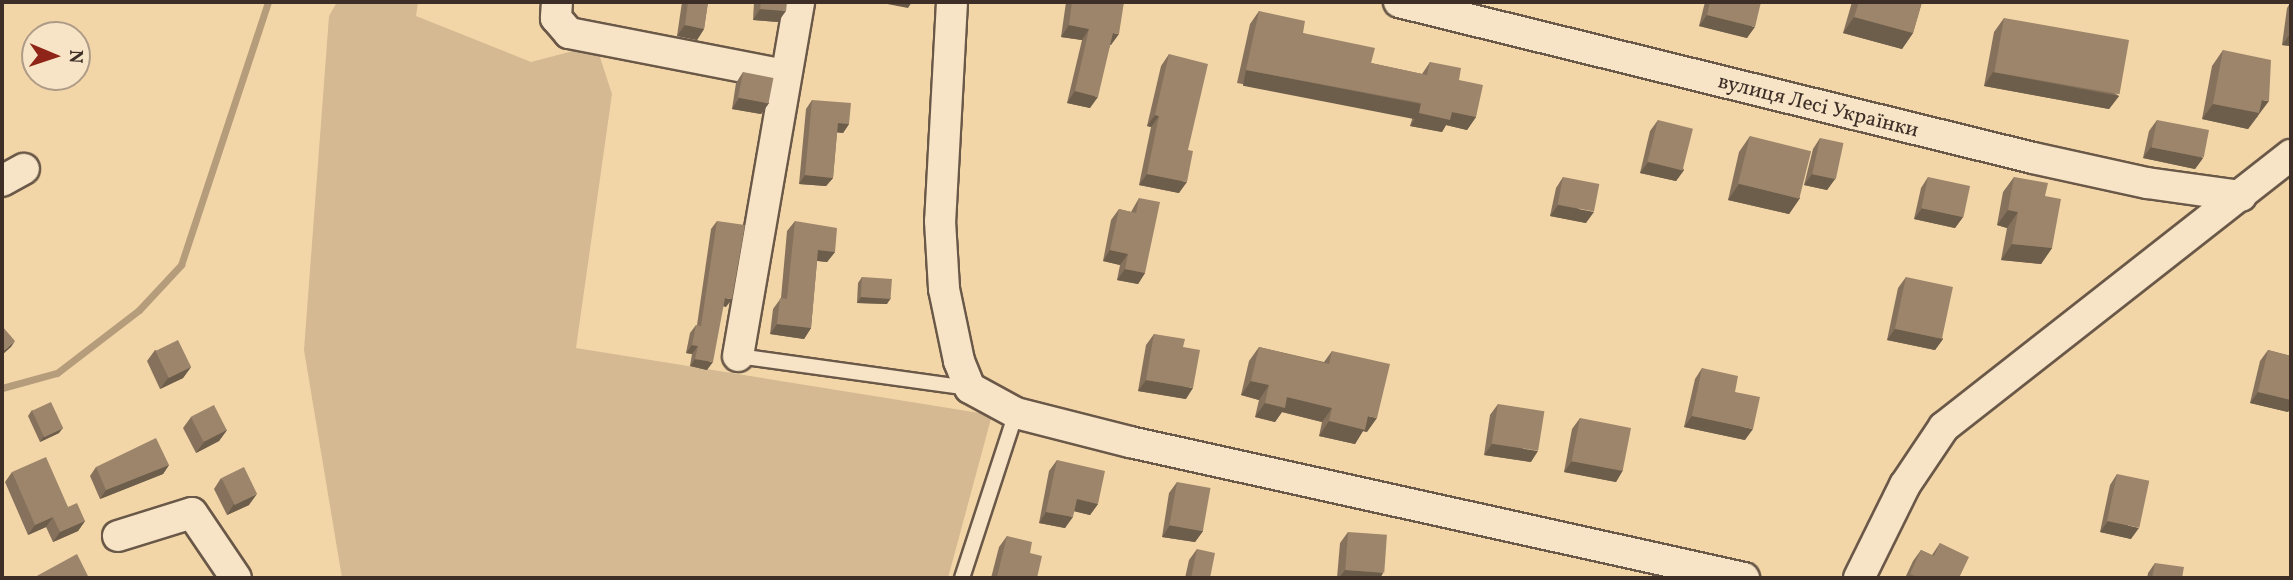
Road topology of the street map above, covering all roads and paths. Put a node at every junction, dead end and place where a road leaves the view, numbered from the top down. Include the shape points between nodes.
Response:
1 (556, 2) edge
2 (799, 2) edge
3 (952, 2) edge
4 (1399, 2) edge
5 (786, 75) junction
6 (2291, 155) edge
7 (2241, 196) junction
8 (738, 356) joint
9 (970, 388) junction
10 (1016, 413) junction
11 (118, 536) dead end
12 (236, 578) edge
13 (962, 578) edge
14 (1744, 578) edge
15 (1859, 578) edge

1 - 5 street via 556,18 569,33
2 - 5 street
3 - 9 street via 940,221 944,289 959,361
4 - 7 street, вулиця Лесі Українки via 2033,158 2147,184
5 - 8 street
6 - 7 street
7 - 15 street via 1944,427 1905,485
8 - 9 lane
9 - 10 street
10 - 13 lane
10 - 14 street
11 - 12 street via 192,513

